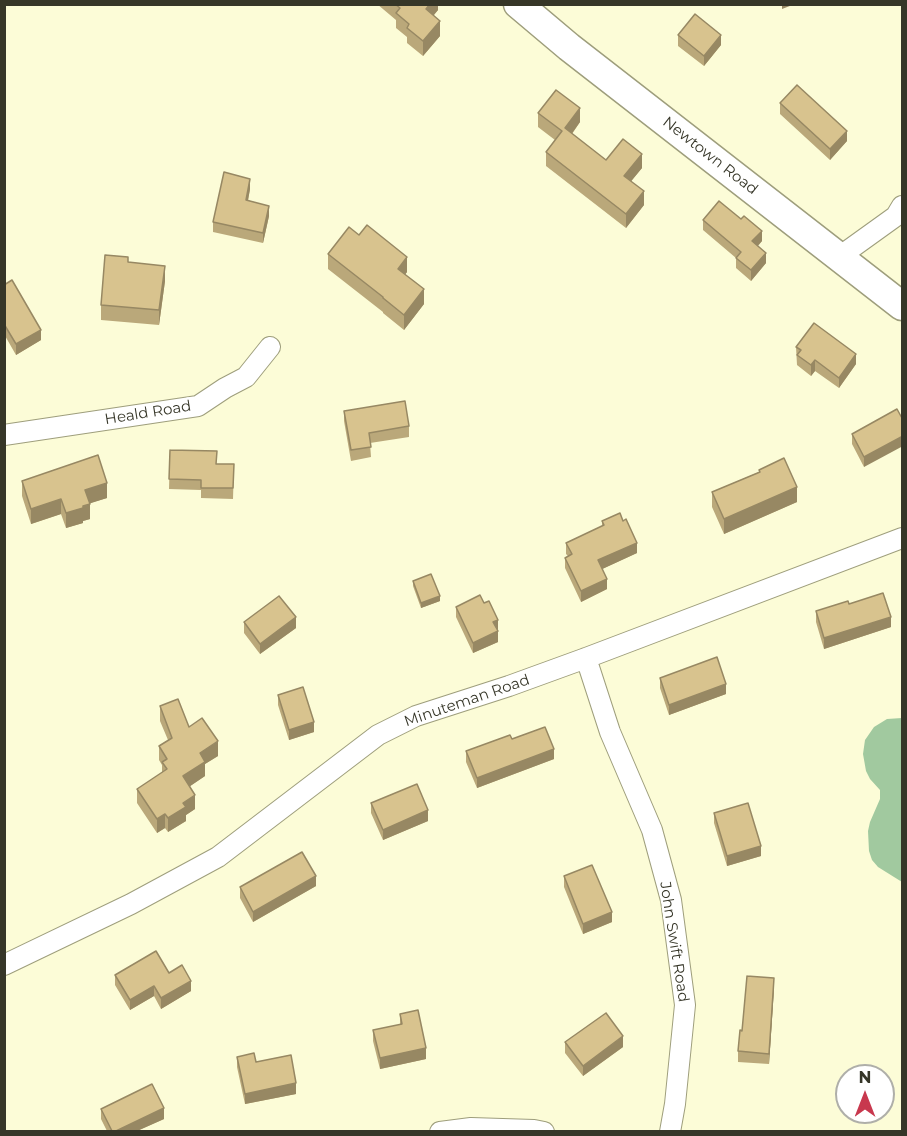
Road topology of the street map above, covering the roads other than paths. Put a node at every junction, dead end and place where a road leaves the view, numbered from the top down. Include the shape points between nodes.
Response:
1 (518, 4) edge
2 (903, 206) edge
3 (839, 257) junction
4 (903, 306) edge
5 (270, 347) dead end
6 (4, 435) edge
7 (903, 538) edge
8 (586, 658) junction
9 (4, 965) edge
10 (440, 1131) edge
11 (544, 1131) edge
12 (670, 1131) edge

1 - 3 street, Newtown Road
2 - 3 street via 896,216
3 - 4 street, Newtown Road
5 - 6 street, Heald Road via 246,377 198,406
7 - 8 street, Minuteman Road
8 - 9 street, Minuteman Road via 416,716 378,735 218,857
8 - 12 street, John Swift Road via 610,732 651,831 670,900 685,1005
10 - 11 street

